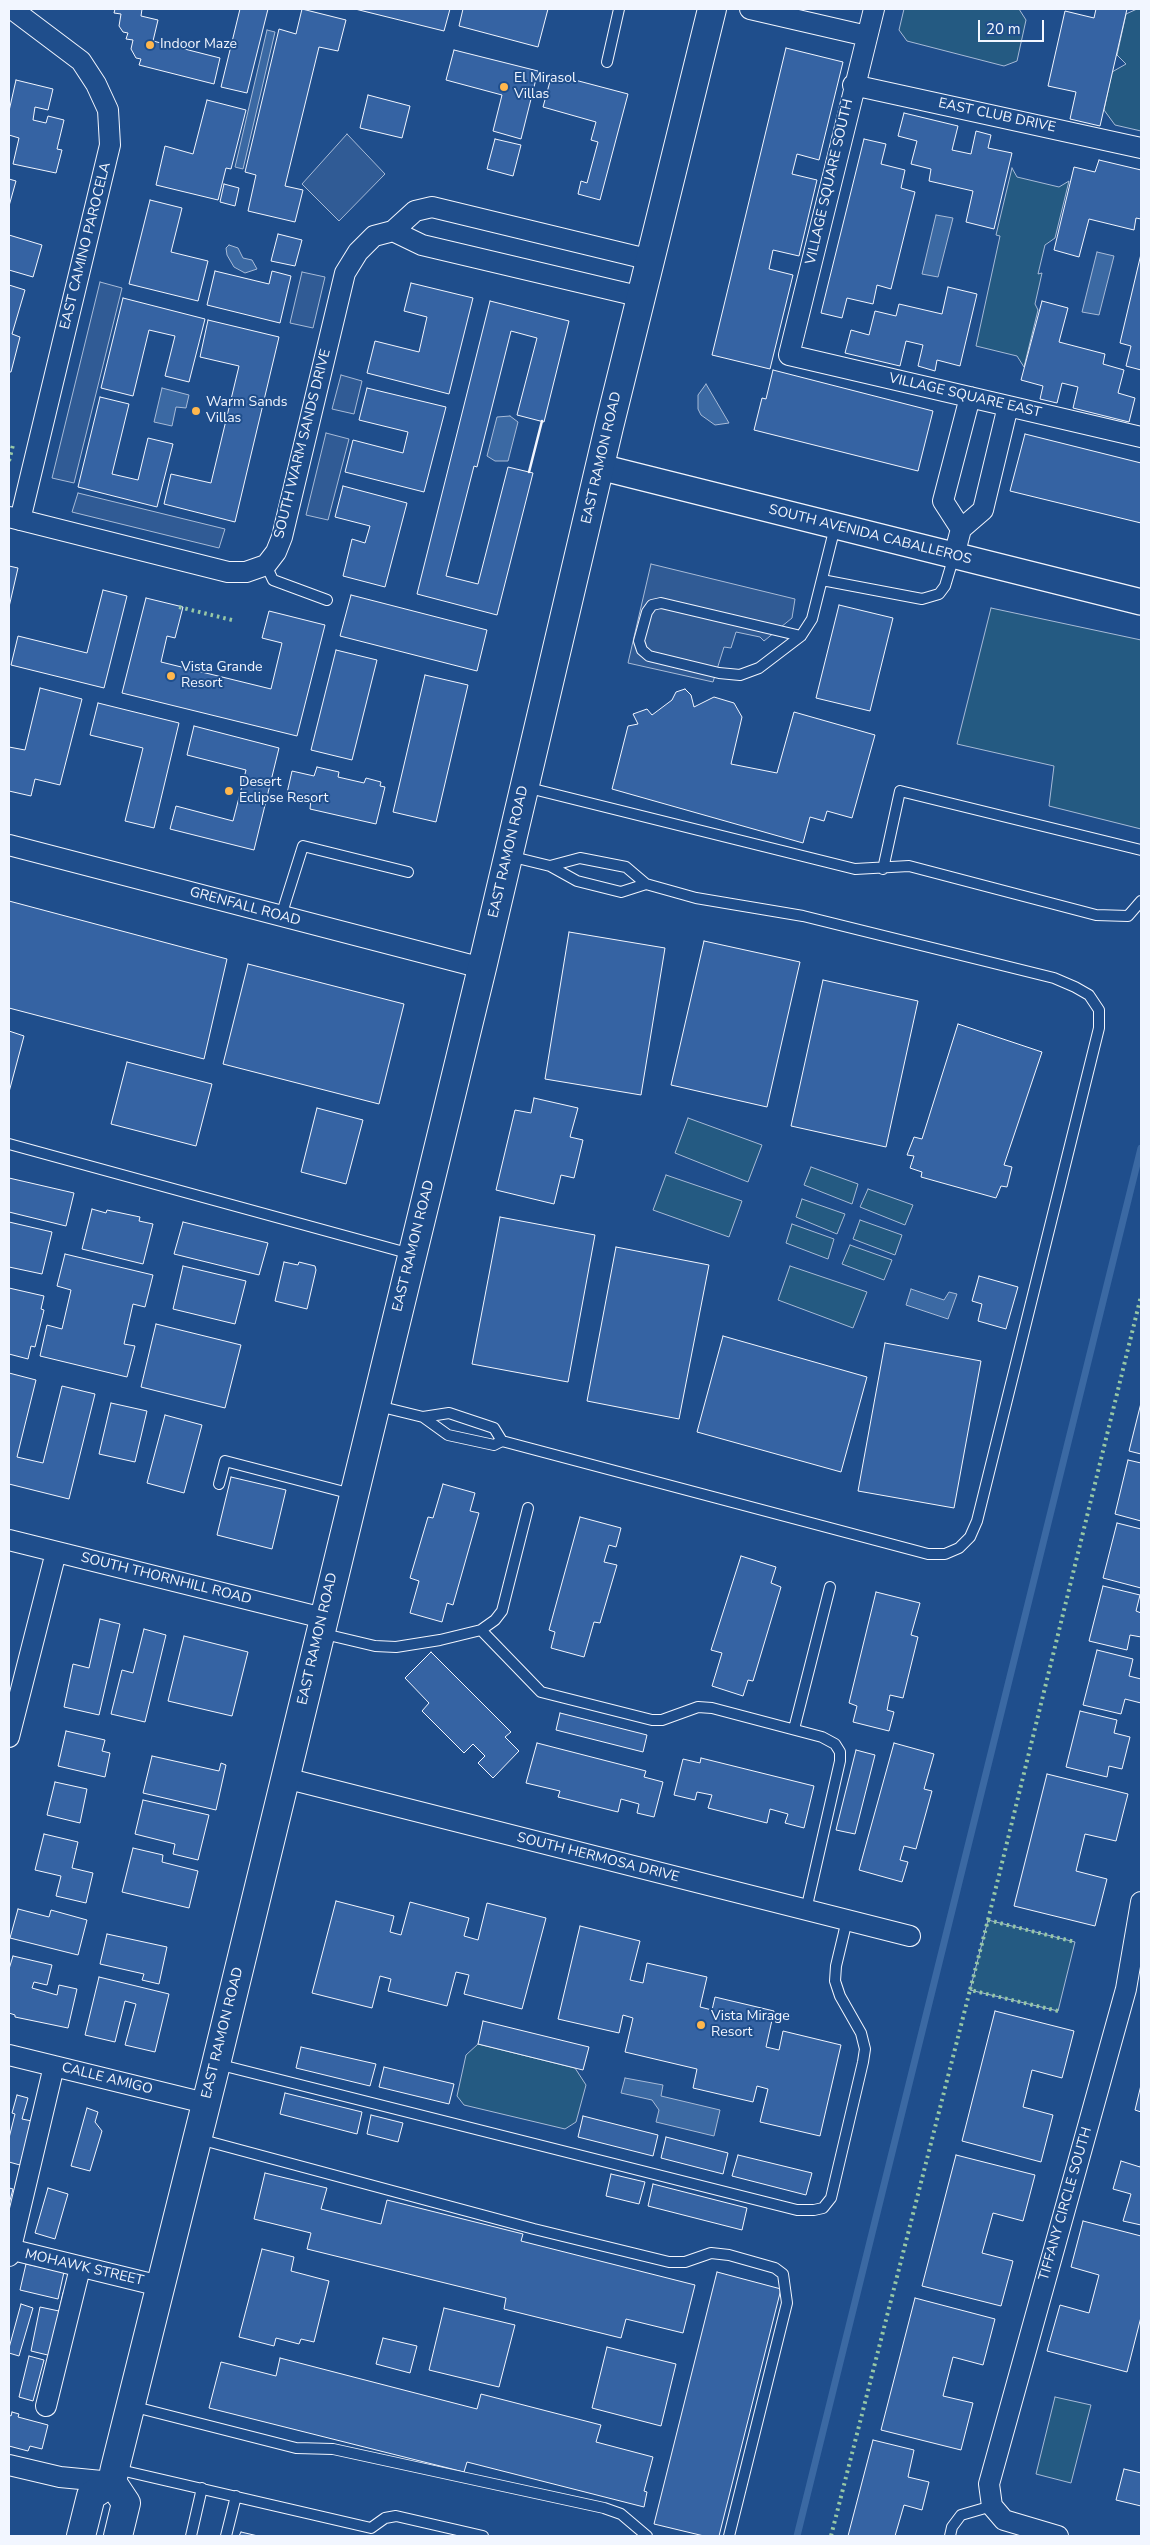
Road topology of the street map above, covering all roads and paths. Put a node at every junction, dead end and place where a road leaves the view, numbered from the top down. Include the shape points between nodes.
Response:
1 (12, 9) edge
2 (619, 9) edge
3 (712, 9) edge
4 (750, 9) edge
5 (874, 9) edge
6 (867, 36) junction
7 (607, 62) dead end
8 (853, 85) junction
9 (1141, 148) edge
10 (393, 231) junction
11 (651, 260) junction
12 (642, 297) junction
13 (790, 355) joint
14 (970, 397) junction
15 (1008, 406) junction
16 (1141, 438) edge
17 (600, 467) junction
18 (15, 518) edge
19 (835, 526) junction
20 (961, 529) junction
21 (954, 556) junction
22 (266, 565) junction
23 (822, 580) junction
24 (327, 600) dead end
25 (1141, 602) edge
26 (802, 636) junction
27 (524, 786) junction
28 (9, 845) edge
29 (1141, 850) edge
30 (508, 856) junction
31 (550, 866) junction
32 (883, 869) junction
33 (408, 872) dead end
34 (646, 884) junction
35 (1141, 901) edge
36 (281, 916) junction
37 (482, 968) junction
38 (9, 1144) edge
39 (412, 1254) junction
40 (374, 1405) junction
41 (423, 1417) junction
42 (502, 1441) junction
43 (219, 1484) dead end
44 (352, 1494) junction
45 (528, 1508) dead end
46 (9, 1540) edge
47 (56, 1552) junction
48 (830, 1587) dead end
49 (321, 1626) junction
50 (481, 1630) junction
51 (794, 1729) junction
52 (9, 1737) edge
53 (285, 1778) junction
54 (1141, 1902) edge
55 (806, 1910) junction
56 (847, 1920) junction
57 (910, 1936) dead end
58 (1134, 1991) edge
59 (9, 2055) edge
60 (216, 2064) junction
61 (54, 2066) junction
62 (205, 2103) junction
63 (196, 2138) junction
64 (9, 2252) edge
65 (80, 2268) junction
66 (160, 2286) junction
67 (46, 2406) dead end
68 (130, 2406) junction
69 (9, 2465) edge
70 (113, 2475) junction
71 (202, 2488) junction
72 (236, 2496) junction
73 (992, 2506) junction
74 (81, 2536) edge
75 (118, 2536) edge
76 (191, 2536) edge
77 (226, 2536) edge
78 (483, 2536) edge
79 (647, 2536) edge
80 (729, 2536) edge
81 (950, 2536) edge
82 (1058, 2536) edge

1 - 18 street, EAST CAMINO PAROCELA via 81,61 108,110 110,145
2 - 7 lane
3 - 11 main road, EAST RAMON ROAD
4 - 6 street
5 - 6 street, VILLAGE SQUARE SOUTH
6 - 8 street, VILLAGE SQUARE SOUTH
8 - 9 street, EAST CLUB DRIVE
8 - 13 street, VILLAGE SQUARE SOUTH
10 - 11 street, SOUTH WARM SANDS DRIVE via 415,211 432,207
10 - 12 street via 422,244
10 - 22 street, SOUTH WARM SANDS DRIVE via 374,236 358,252 345,273 282,537
11 - 12 main road, EAST RAMON ROAD
12 - 17 main road, EAST RAMON ROAD
13 - 14 street, VILLAGE SQUARE EAST
14 - 15 street, VILLAGE SQUARE EAST
14 - 20 street via 943,500
15 - 16 street, VILLAGE SQUARE EAST
15 - 20 street via 983,510
17 - 19 street, SOUTH AVENIDA CABALLEROS
17 - 27 main road, EAST RAMON ROAD
18 - 22 street via 228,572 246,572
19 - 21 street, SOUTH AVENIDA CABALLEROS
19 - 23 lane
20 - 21 street
21 - 23 lane via 945,586 939,594 922,599
21 - 25 street, SOUTH AVENIDA CABALLEROS
22 - 24 lane via 273,580
23 - 26 lane via 812,619
26 - 26 lane via 662,603 652,604 647,612 639,642 649,656 740,675 759,668
27 - 30 main road, EAST RAMON ROAD
27 - 32 lane via 855,869
28 - 36 street, GRENFALL ROAD
29 - 32 lane via 900,791
30 - 31 lane
30 - 37 main road, EAST RAMON ROAD
31 - 34 lane via 577,881 621,892
31 - 34 lane via 580,858 626,867
32 - 35 lane via 909,866 1096,915 1128,916
33 - 36 lane via 303,846
34 - 42 lane via 696,898 803,916 1054,978 1089,995 1099,1010 1099,1028 977,1521 970,1537 959,1548 945,1554 928,1554
36 - 37 street, GRENFALL ROAD
37 - 39 main road, EAST RAMON ROAD
38 - 39 lane
39 - 40 main road, EAST RAMON ROAD
40 - 41 lane
40 - 44 main road, EAST RAMON ROAD
41 - 42 lane via 448,1435 494,1445
41 - 42 lane via 449,1412 494,1428
43 - 44 lane via 225,1461
44 - 49 main road, EAST RAMON ROAD
45 - 50 lane via 502,1611
46 - 47 street, SOUTH THORNHILL ROAD
47 - 49 street, SOUTH THORNHILL ROAD
47 - 52 street
48 - 51 lane
49 - 50 lane via 375,1646 396,1647
49 - 53 main road, EAST RAMON ROAD
50 - 51 lane via 541,1692 652,1720 662,1720 698,1707
51 - 55 lane via 822,1737 835,1744 840,1752
53 - 55 street, SOUTH HERMOSA DRIVE
53 - 60 main road, EAST RAMON ROAD
54 - 58 street, TIFFANY CIRCLE SOUTH
55 - 56 street, SOUTH HERMOSA DRIVE
56 - 57 street, SOUTH HERMOSA DRIVE
56 - 60 lane via 836,1966 836,1981 840,1996 861,2033 865,2049 831,2198 823,2208 797,2210
58 - 73 street, TIFFANY CIRCLE SOUTH via 989,2484
59 - 61 street, CALLE AMIGO
60 - 62 main road, EAST RAMON ROAD
61 - 62 street, CALLE AMIGO
61 - 64 street
62 - 63 main road, EAST RAMON ROAD
63 - 66 main road, EAST RAMON ROAD
63 - 80 lane via 669,2262 685,2262 711,2253 775,2268 783,2274 787,2303
64 - 65 street, MOHAWK STREET
65 - 66 street, MOHAWK STREET
65 - 67 street
66 - 68 main road, EAST RAMON ROAD
68 - 70 main road, EAST RAMON ROAD
68 - 79 lane via 296,2448 333,2449 604,2508 621,2514
69 - 70 street via 60,2477
70 - 71 lane
70 - 74 main road via 91,2496
70 - 75 main road via 126,2503
71 - 72 lane
71 - 76 lane
72 - 77 lane
72 - 78 lane via 371,2528 385,2518 396,2516
73 - 81 lane via 961,2515
73 - 82 street via 1004,2520

